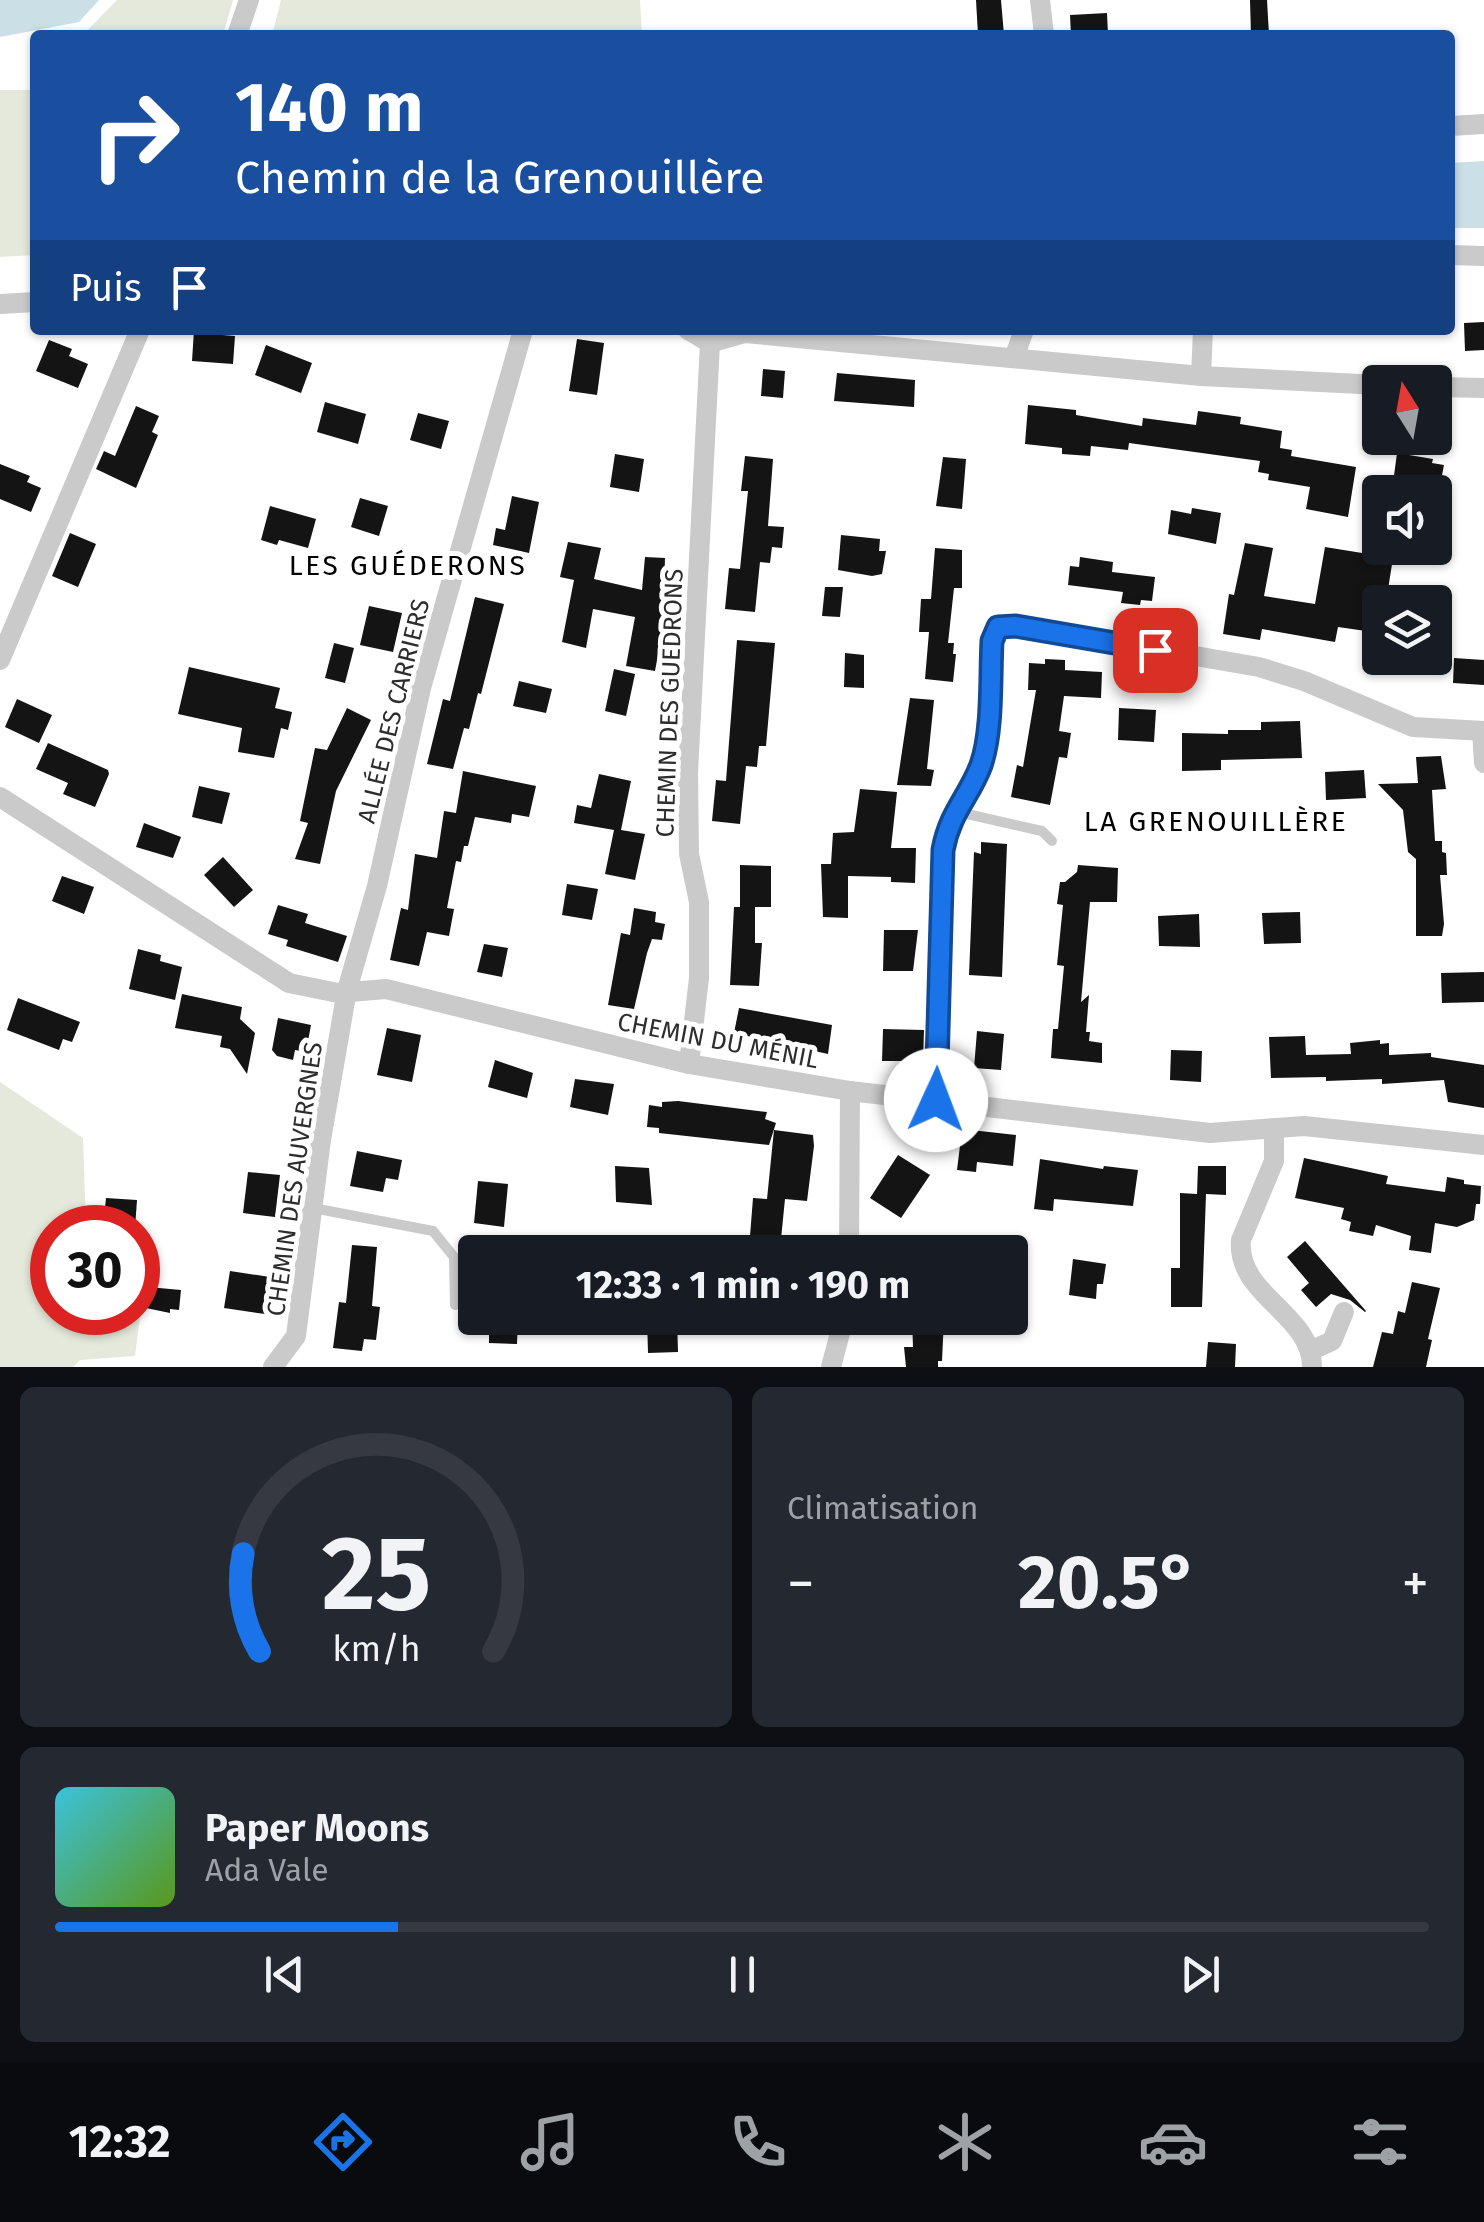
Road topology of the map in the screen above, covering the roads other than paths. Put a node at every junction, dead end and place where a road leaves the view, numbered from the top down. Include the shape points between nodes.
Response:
1 (248, 0) edge
2 (1040, 0) edge
3 (239, 30) edge
4 (1043, 30) edge
5 (1484, 124) edge
6 (1455, 126) edge
7 (1455, 255) edge
8 (1484, 256) edge
9 (30, 302) edge
10 (0, 304) edge
11 (138, 335) edge
12 (521, 335) edge
13 (696, 335) edge
14 (739, 335) edge
15 (767, 335) edge
16 (1022, 335) edge
17 (1203, 335) edge
18 (710, 343) junction
19 (1014, 358) junction
20 (1201, 376) junction
21 (1362, 385) edge
22 (1452, 387) edge
23 (1484, 388) edge
24 (0, 660) edge
25 (1483, 731) edge
26 (1484, 763) edge
27 (0, 798) edge
28 (954, 811) junction
29 (1052, 841) dead end
30 (348, 990) junction
31 (689, 1064) junction
32 (850, 1092) junction
33 (936, 1100) junction
34 (1274, 1128) junction
35 (1484, 1145) edge
36 (312, 1208) junction
37 (849, 1235) edge
38 (455, 1305) dead end
39 (1344, 1312) dead end
40 (839, 1335) edge
41 (1312, 1359) edge
42 (274, 1367) edge
43 (830, 1367) edge

1 - 3 street
2 - 4 street
5 - 6 street
7 - 8 street
9 - 10 street
11 - 24 street
12 - 30 street, ALLÉE DES CARRIERS via 421,688
13 - 18 street
14 - 18 street
15 - 19 street
16 - 19 street
17 - 20 street
18 - 31 street, CHEMIN DES GUEDRONS via 688,773 689,854 699,902
19 - 20 street
20 - 21 street
22 - 23 street
25 - 26 street
25 - 28 street via 1413,727 1259,668 998,627 985,746
27 - 30 street, CHEMIN DU MÉNIL via 289,983
28 - 29 lane via 1042,831
28 - 33 street via 943,850
30 - 31 street, CHEMIN DU MÉNIL via 386,990
30 - 36 street, CHEMIN DES AUVERGNES
31 - 32 street, CHEMIN DU MÉNIL
32 - 33 street, CHEMIN DU MÉNIL
32 - 37 street
33 - 34 street, CHEMIN DU MÉNIL via 1210,1133
34 - 35 street, CHEMIN DU MÉNIL
34 - 41 street via 1274,1161 1241,1240 1242,1263 1303,1335
36 - 38 lane via 433,1231 454,1257
36 - 42 street, CHEMIN DES AUVERGNES via 296,1336
39 - 41 street via 1332,1341
40 - 43 street

